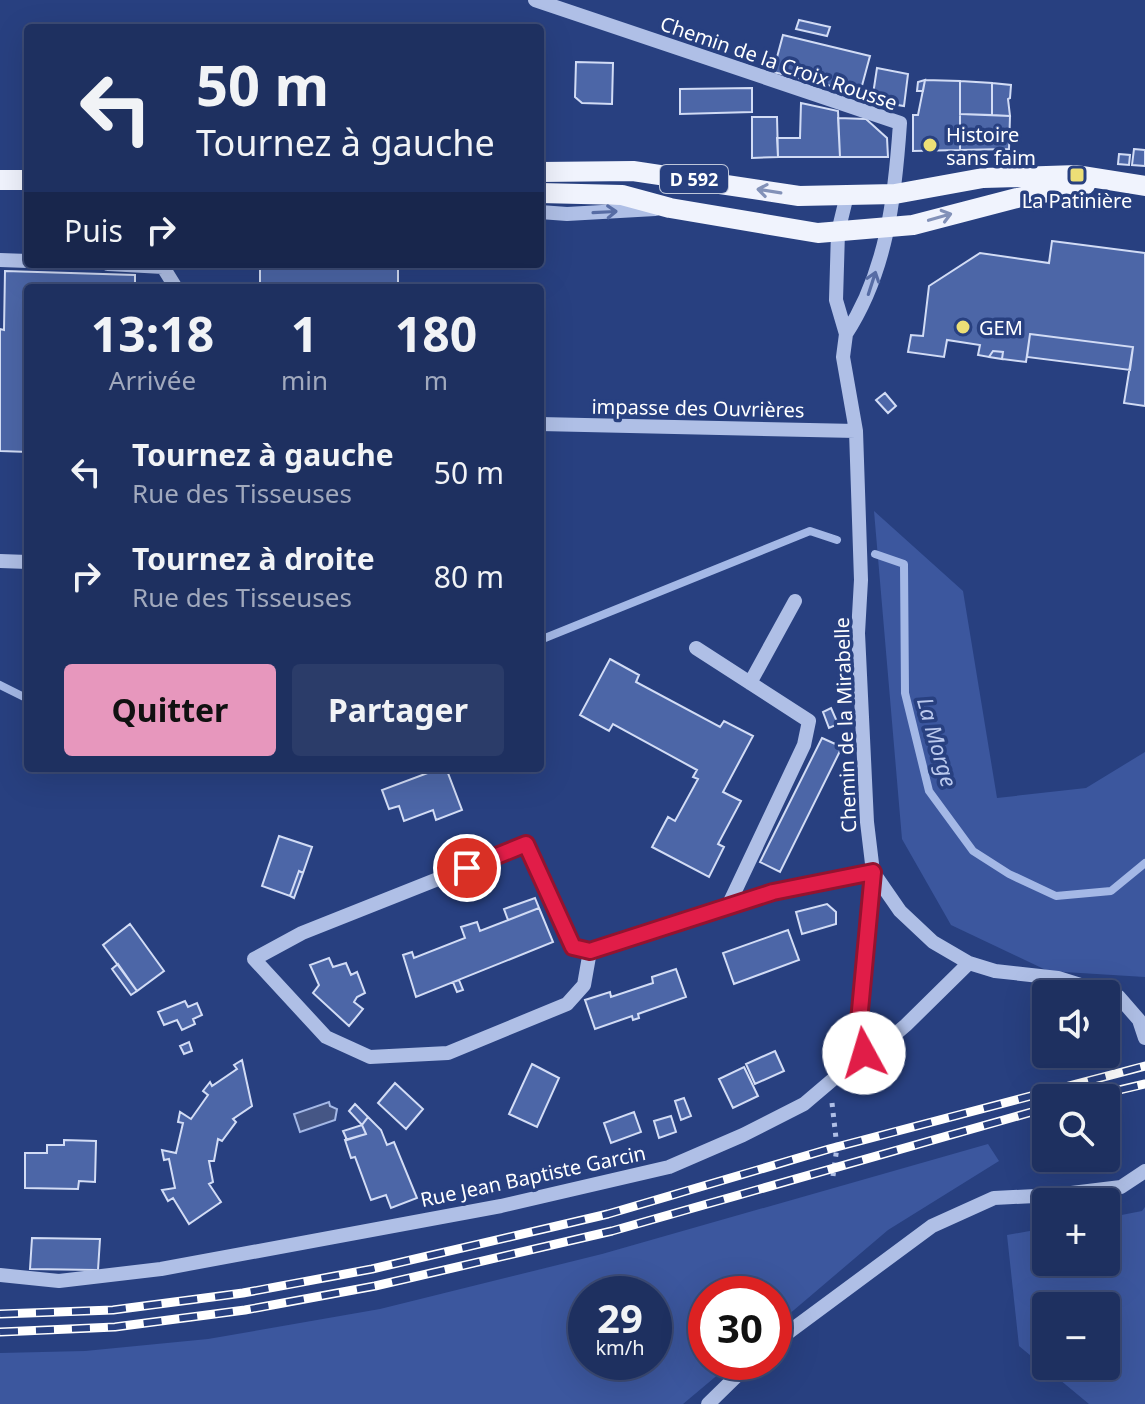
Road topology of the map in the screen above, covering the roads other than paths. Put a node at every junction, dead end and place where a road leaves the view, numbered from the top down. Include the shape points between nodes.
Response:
1 (535, 0) edge
2 (544, 172) edge
3 (0, 180) edge
4 (24, 180) edge
5 (1105, 181) junction
6 (1145, 186) edge
7 (544, 193) edge
8 (895, 194) junction
9 (847, 195) junction
10 (670, 208) junction
11 (544, 212) edge
12 (888, 228) junction
13 (838, 232) junction
14 (0, 260) edge
15 (24, 261) edge
16 (846, 334) junction
17 (544, 424) edge
18 (856, 431) junction
19 (0, 561) edge
20 (24, 562) edge
21 (795, 601) dead end
22 (696, 648) dead end
23 (750, 683) junction
24 (873, 872) junction
25 (728, 906) junction
26 (590, 951) junction
27 (969, 963) junction
28 (1142, 1018) edge
29 (1145, 1038) edge
30 (864, 1053) junction
31 (1145, 1171) edge
32 (0, 1275) edge
33 (792, 1330) edge
34 (733, 1380) edge
35 (708, 1404) edge

1 - 8 street, Chemin de la Croix Rousse via 900,123
9 -> 2 main road, D 592 via 799,196 633,171
3 - 4 main road
5 - 6 main road, D 592
5 - 8 main road, D 592 via 1077,175 983,178
12 -> 5 main road, D 592
7 - 10 main road, D 592 via 622,195
8 - 9 main road, D 592
8 - 12 street, Chemin de la Mirabelle
9 - 13 street, Chemin de la Mirabelle
11 -> 10 street
10 - 13 main road, D 592
12 - 13 main road, D 592
16 -> 12 street, Chemin de la Mirabelle via 864,306
13 - 16 street, Chemin de la Mirabelle via 836,300
14 - 15 street
16 - 18 street, Chemin de la Mirabelle via 843,357
17 - 18 street, impasse des Ouvrières
18 - 24 street, Chemin de la Mirabelle via 858,633
19 - 20 street
21 - 23 street
22 - 23 street
23 - 25 street via 809,721 804,745
24 - 25 street
24 - 27 street, Chemin de la Mirabelle via 922,932
24 - 30 street via 859,1021
25 - 26 street
26 - 26 street via 573,947 526,844 302,933 254,959 326,1037 370,1057 448,1053 567,1004 584,985
27 - 28 street, Chemin de la Mirabelle via 1058,978 1119,997
27 - 30 street, Rue Jean Baptiste Garcin via 885,1043
28 - 29 street, Chemin de la Mirabelle
30 - 32 street, Rue Jean Baptiste Garcin via 804,1104 669,1167 501,1206 161,1269 59,1281
31 - 33 street via 1121,1187 994,1198 932,1226
34 - 35 street

